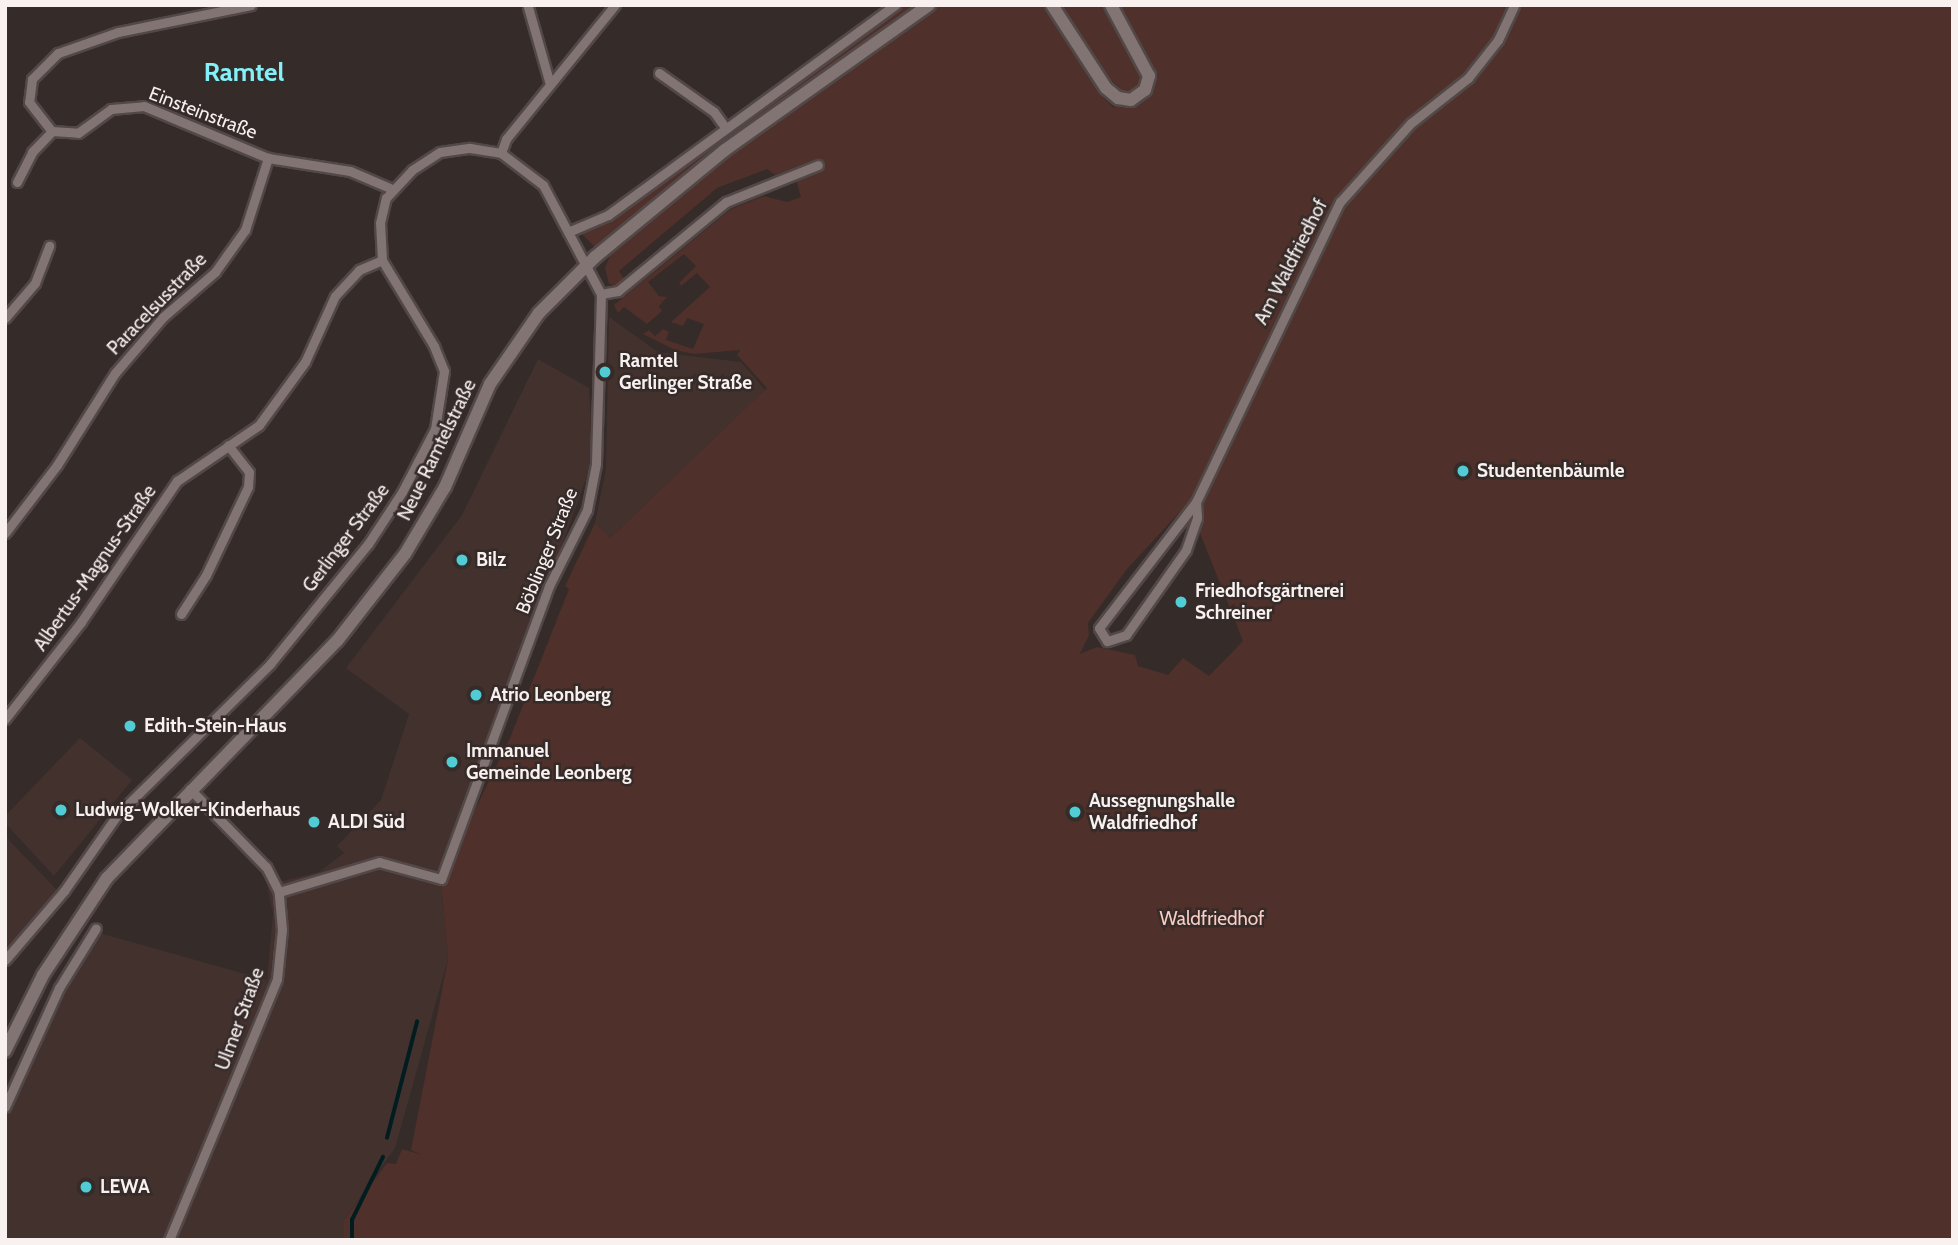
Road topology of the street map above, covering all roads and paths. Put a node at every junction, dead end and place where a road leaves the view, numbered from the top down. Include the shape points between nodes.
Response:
1 (251, 5) edge
2 (615, 5) edge
3 (895, 5) edge
4 (929, 5) edge
5 (1052, 5) edge
6 (1111, 5) edge
7 (1514, 5) edge
8 (528, 7) dead end
9 (659, 73) dead end
10 (550, 84) junction
11 (725, 127) junction
12 (52, 131) junction
13 (501, 153) junction
14 (268, 158) junction
15 (818, 164) dead end
16 (17, 182) dead end
17 (390, 188) junction
18 (568, 232) junction
19 (49, 246) dead end
20 (382, 260) junction
21 (584, 266) junction
22 (601, 294) junction
23 (5, 318) edge
24 (228, 445) junction
25 (1196, 502) junction
26 (5, 533) edge
27 (181, 614) dead end
28 (5, 719) edge
29 (190, 789) junction
30 (279, 892) junction
31 (96, 928) dead end
32 (5, 960) edge
33 (5, 1051) edge
34 (5, 1107) edge
35 (169, 1240) edge

1 - 12 street via 118,32 58,53 41,66 28,90 29,103
2 - 10 street
3 - 11 street
4 - 21 main road, Neue Ramtelstraße via 782,106
5 - 6 main road via 1106,88 1118,98 1130,100 1146,90 1149,76
7 - 25 street, Am Waldfriedhof via 1499,40 1468,78 1411,123 1340,202
8 - 10 street
9 - 11 street via 714,112
10 - 13 street
11 - 18 street via 608,215
12 - 14 street, Einsteinstraße via 78,133 111,109 144,106
12 - 16 street via 32,152
13 - 17 street via 470,148 440,152
13 - 18 street via 537,177
14 - 17 street, Einsteinstraße via 350,171
14 - 26 street, Paracelsusstraße via 245,230 215,272 163,317 115,373 57,465
15 - 22 street via 726,202 618,291
17 - 20 street, Gerlinger Straße via 380,223
18 - 21 street
19 - 23 street via 35,283
20 - 24 street, Albertus-Magnus-Straße via 359,270 335,296 305,362 274,408 259,425
20 - 32 street, Gerlinger Straße via 444,371 435,429 402,492 368,544 270,664 118,814 64,891
21 - 22 street
21 - 29 main road, Neue Ramtelstraße via 539,313 506,357 439,497 373,597
22 - 30 street, Böblinger Straße via 596,464 587,510 549,586 441,879 379,862
24 - 27 street via 249,472 248,487 206,575
24 - 28 street, Albertus-Magnus-Straße via 177,481 81,622
25 - 25 street, Am Waldfriedhof via 1105,617 1099,632 1107,641 1126,635 1186,550 1197,518
29 - 30 street, Ulmer Straße via 246,842
29 - 33 main road, Neue Ramtelstraße via 82,911
30 - 35 street, Ulmer Straße via 282,930 276,979
31 - 34 street via 59,988

